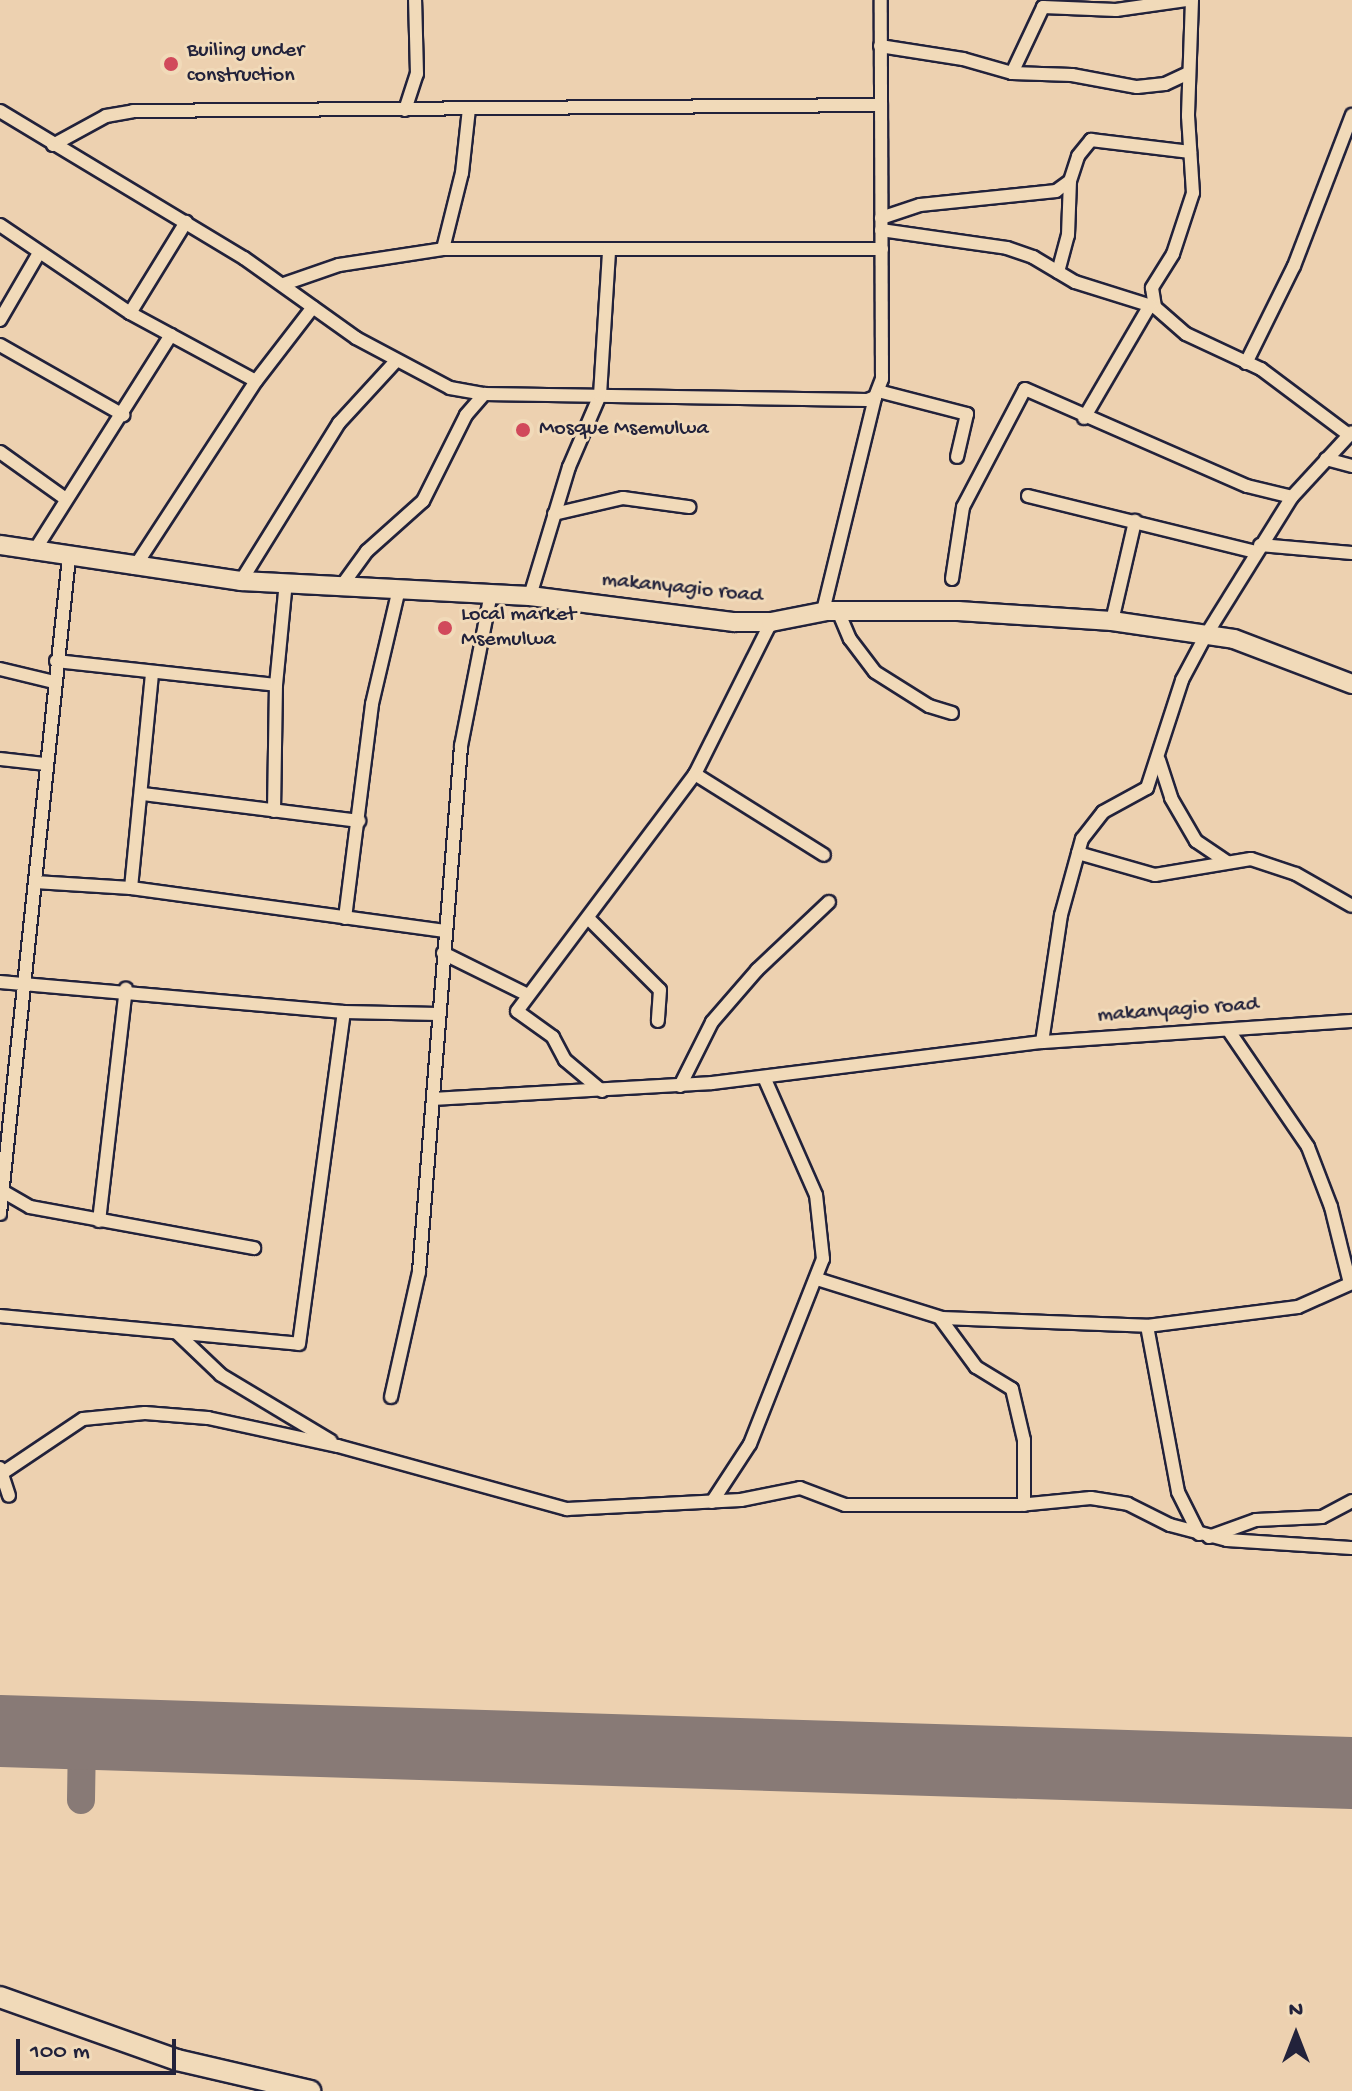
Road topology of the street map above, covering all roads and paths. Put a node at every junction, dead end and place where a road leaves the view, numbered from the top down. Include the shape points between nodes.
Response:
1 (415, 0) edge
2 (881, 0) edge
3 (1186, 0) edge
4 (1192, 0) edge
5 (880, 46) junction
6 (1012, 73) junction
7 (1189, 73) junction
8 (880, 105) junction
9 (469, 109) junction
10 (405, 110) junction
11 (0, 111) edge
12 (1352, 115) edge
13 (53, 145) junction
14 (1190, 152) junction
15 (1070, 181) junction
16 (186, 222) junction
17 (881, 224) junction
18 (0, 225) edge
19 (443, 249) junction
20 (882, 249) junction
21 (609, 250) junction
22 (39, 253) junction
23 (1058, 272) junction
24 (284, 284) junction
25 (1153, 306) junction
26 (313, 307) junction
27 (130, 313) junction
28 (0, 320) edge
29 (171, 335) junction
30 (0, 345) edge
31 (395, 362) junction
32 (1246, 363) junction
33 (256, 381) junction
34 (484, 394) junction
35 (877, 394) junction
36 (600, 395) junction
37 (123, 415) junction
38 (1084, 418) junction
39 (1351, 434) edge
40 (0, 452) edge
41 (957, 457) dead end
42 (1326, 459) junction
43 (1352, 466) edge
44 (1028, 496) dead end
45 (1292, 497) junction
46 (66, 499) junction
47 (689, 507) dead end
48 (554, 514) junction
49 (1135, 521) junction
50 (0, 545) edge
51 (1258, 548) junction
52 (33, 553) junction
53 (1352, 553) edge
54 (69, 558) junction
55 (134, 568) junction
56 (952, 579) dead end
57 (241, 581) junction
58 (286, 582) junction
59 (343, 584) junction
60 (399, 589) junction
61 (491, 593) junction
62 (530, 596) junction
63 (830, 611) junction
64 (1112, 621) junction
65 (771, 622) junction
66 (1206, 635) junction
67 (56, 661) junction
68 (0, 669) edge
69 (152, 672) junction
70 (54, 682) junction
71 (1352, 684) edge
72 (276, 685) junction
73 (952, 713) dead end
74 (0, 759) edge
75 (1159, 760) junction
76 (45, 764) junction
77 (695, 774) junction
78 (143, 794) junction
79 (274, 811) junction
80 (359, 821) junction
81 (1078, 853) junction
82 (824, 855) dead end
83 (1227, 862) junction
84 (35, 882) junction
85 (131, 888) junction
86 (829, 902) dead end
87 (1352, 906) edge
88 (345, 918) junction
89 (589, 919) junction
90 (445, 931) junction
91 (443, 953) junction
92 (0, 982) edge
93 (24, 982) junction
94 (126, 989) junction
95 (528, 995) junction
96 (344, 1012) junction
97 (438, 1014) junction
98 (658, 1021) dead end
99 (1352, 1021) edge
100 (1229, 1031) junction
101 (1042, 1042) junction
102 (764, 1077) junction
103 (680, 1086) junction
104 (602, 1091) junction
105 (434, 1099) junction
106 (6, 1112) edge
107 (4, 1192) junction
108 (0, 1214) edge
109 (99, 1221) junction
110 (254, 1248) dead end
111 (817, 1279) junction
112 (1351, 1283) edge
113 (0, 1316) edge
114 (940, 1318) junction
115 (1147, 1326) junction
116 (178, 1334) junction
117 (391, 1397) dead end
118 (338, 1446) junction
119 (2, 1470) edge
120 (9, 1496) dead end
121 (1352, 1501) edge
122 (712, 1502) junction
123 (1024, 1505) junction
124 (1204, 1535) junction
125 (1352, 1548) edge
126 (0, 1997) edge
127 (310, 2091) edge

1 - 10 street via 417,74
2 - 5 street
3 - 6 street via 1116,10 1043,7
4 - 7 street
5 - 6 street
5 - 8 street
6 - 7 street via 1072,75 1137,87 1165,84
7 - 14 street
8 - 9 street via 664,103
8 - 17 street
9 - 10 street
9 - 19 street via 462,173
10 - 13 street via 133,111 106,116
11 - 13 street
12 - 32 street via 1294,266
13 - 16 street
14 - 15 street via 1091,140 1078,156
14 - 25 street via 1193,193 1173,254 1152,288
15 - 17 street via 1036,196 920,205
15 - 23 street via 1068,235
16 - 24 street
16 - 27 street
17 - 20 street
17 - 23 street via 1007,248
18 - 22 street
19 - 21 street
19 - 24 street via 339,265
20 - 21 street
20 - 35 street
21 - 36 street
22 - 27 street
22 - 28 street
23 - 25 street via 1087,287
24 - 26 street
25 - 32 street via 1186,334
25 - 38 street
26 - 31 street
26 - 33 street
27 - 29 street
29 - 33 street
29 - 37 street
30 - 37 street
31 - 34 street via 450,388
31 - 57 street via 339,423
32 - 39 street
33 - 55 street
34 - 36 street
34 - 59 street via 466,415 423,501 367,551
35 - 36 street
35 - 41 street via 967,414
35 - 63 street
36 - 48 street
37 - 46 street
38 - 45 street via 1247,486
38 - 56 street via 1036,392 1022,391 963,507
39 - 42 street
40 - 46 street
42 - 43 street
42 - 45 street
44 - 49 street
45 - 51 street
46 - 52 street
47 - 48 street via 623,498
48 - 62 street
49 - 51 street
49 - 64 street
50 - 52 street, makanyagio road
51 - 53 street
51 - 66 street
52 - 54 street, makanyagio road
54 - 55 street, makanyagio road
54 - 67 street
55 - 57 street, makanyagio road
57 - 58 street, makanyagio road
58 - 59 street, makanyagio road
58 - 72 street
59 - 60 street, makanyagio road
60 - 61 street, makanyagio road
60 - 80 street via 372,704
61 - 62 street, makanyagio road
61 - 90 street via 461,746 455,864
62 - 65 street, makanyagio road
63 - 64 street, makanyagio road via 958,611
63 - 65 street, makanyagio road
63 - 73 street via 875,672 929,706
64 - 66 street, makanyagio road
65 - 77 street
66 - 71 street, makanyagio road via 1270,651
66 - 75 street via 1178,691
67 - 69 street
67 - 70 street
68 - 70 street
69 - 72 street
69 - 78 street
70 - 76 street
72 - 79 street
74 - 76 street
75 - 81 street via 1147,788 1103,812
75 - 83 street via 1171,798 1196,841
76 - 84 street
77 - 82 street
77 - 89 street
78 - 79 street
78 - 85 street
79 - 80 street
80 - 88 street
81 - 83 street via 1155,875
81 - 101 street via 1061,915
83 - 87 street via 1251,859 1296,874
84 - 85 street
84 - 93 street
85 - 88 street
86 - 103 street via 757,970 712,1022
88 - 90 street
89 - 95 street
89 - 98 street via 660,990
90 - 91 street
91 - 95 street
91 - 97 street
92 - 93 street
93 - 94 street
93 - 106 street
94 - 96 street
94 - 109 street
95 - 104 street via 519,1016 553,1037 565,1060
96 - 97 street
96 - 116 street via 299,1344
97 - 105 street
99 - 100 street, makanyagio road
100 - 101 street, makanyagio road
100 - 112 street via 1308,1147
101 - 102 street, makanyagio road
102 - 103 street, makanyagio road
102 - 111 street via 816,1195 823,1242
103 - 104 street, makanyagio road
104 - 105 street, makanyagio road
105 - 117 street via 419,1272
106 - 107 street
107 - 108 street
107 - 109 street via 25,1205
109 - 110 street
111 - 114 street
111 - 122 street via 750,1444
112 - 115 street via 1298,1307
113 - 116 street
114 - 115 street
114 - 123 street via 976,1367 1012,1389 1024,1440
115 - 124 street via 1178,1492
116 - 118 street via 221,1375
118 - 119 street via 208,1418 111,1414 60,1431
118 - 122 street via 567,1509
119 - 120 street
121 - 124 street via 1322,1517 1256,1520
122 - 123 street via 800,1488 837,1504
123 - 124 street via 1104,1499
124 - 125 street
126 - 127 main road via 177,2060

